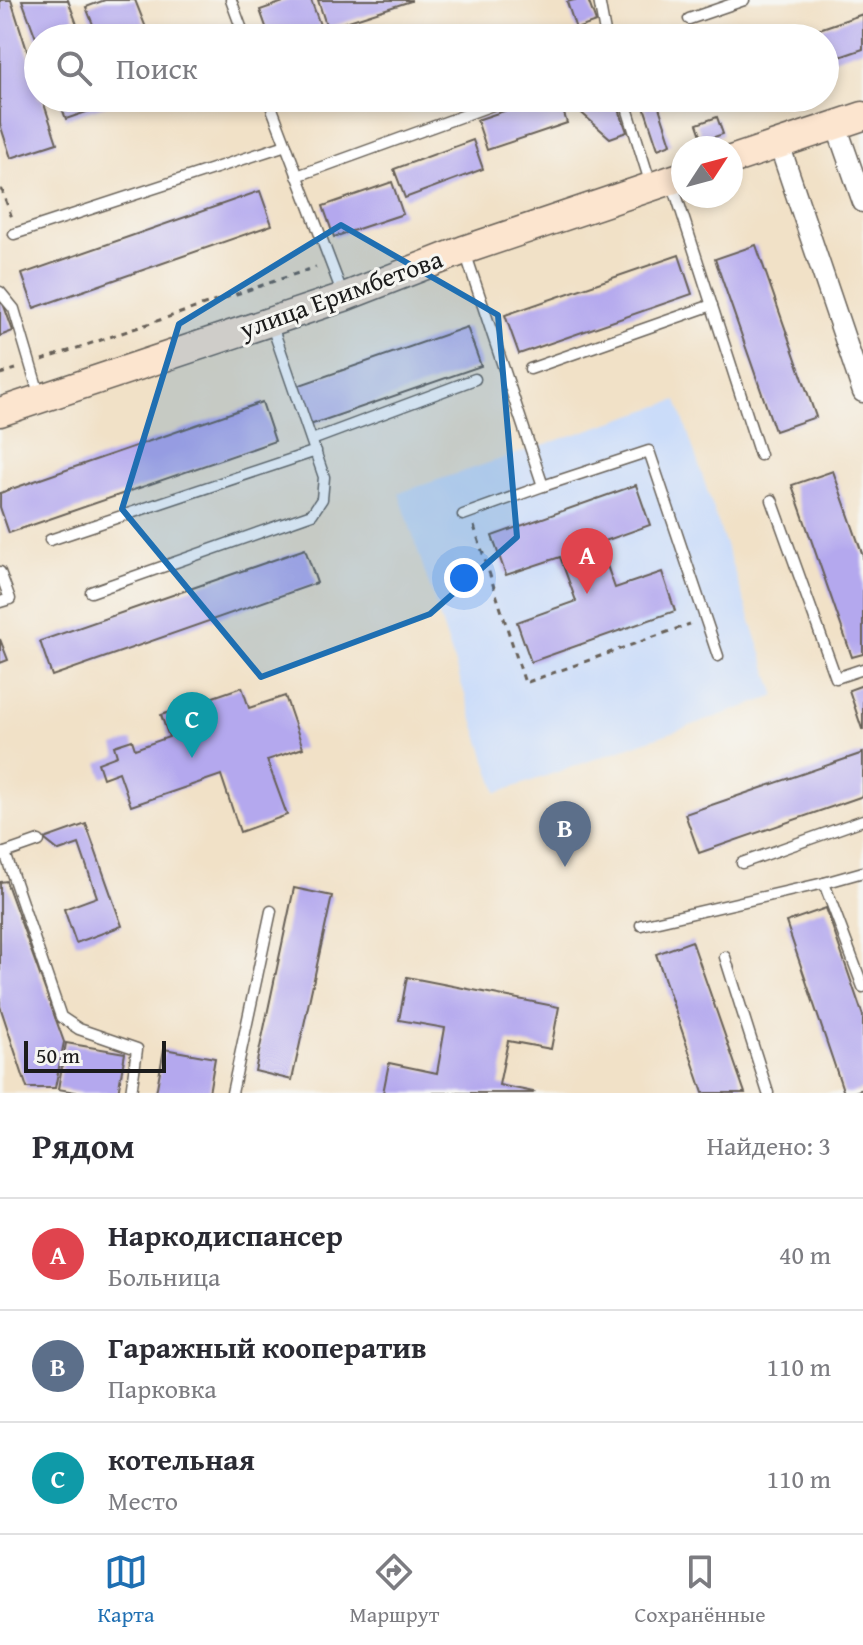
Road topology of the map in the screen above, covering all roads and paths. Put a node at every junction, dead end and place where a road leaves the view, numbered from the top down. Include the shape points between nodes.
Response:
1 (231, 0) edge
2 (599, 0) edge
3 (744, 0) edge
4 (689, 19) dead end
5 (240, 24) edge
6 (603, 24) edge
7 (273, 112) edge
8 (473, 112) edge
9 (632, 112) edge
10 (863, 116) edge
11 (836, 125) junction
12 (779, 144) junction
13 (286, 145) junction
14 (743, 156) edge
15 (297, 176) junction
16 (669, 181) edge
17 (0, 190) edge
18 (863, 202) edge
19 (9, 210) dead end
20 (14, 234) dead end
21 (464, 250) junction
22 (331, 262) junction
23 (0, 292) edge
24 (344, 297) junction
25 (712, 305) junction
26 (271, 321) junction
27 (30, 364) junction
28 (530, 369) dead end
29 (0, 374) edge
30 (475, 379) dead end
31 (863, 392) edge
32 (40, 399) junction
33 (0, 412) edge
34 (314, 446) junction
35 (760, 455) dead end
36 (543, 486) junction
37 (772, 500) dead end
38 (466, 514) joint
39 (50, 540) dead end
40 (0, 572) edge
41 (91, 592) dead end
42 (0, 602) edge
43 (705, 619) junction
44 (718, 656) dead end
45 (863, 669) edge
46 (863, 820) edge
47 (39, 841) dead end
48 (2, 854) edge
49 (742, 863) dead end
50 (863, 872) edge
51 (824, 883) junction
52 (271, 911) dead end
53 (641, 925) dead end
54 (725, 957) dead end
55 (863, 987) edge
56 (131, 1093) edge
57 (232, 1093) edge
58 (768, 1093) edge

1 - 5 lane
2 - 6 lane
3 - 4 lane
7 - 13 lane
8 - 15 lane
9 - 16 lane
10 - 11 street
11 - 12 street
11 - 18 street
12 - 14 street
12 - 31 street
13 - 15 lane
13 - 20 lane
15 - 22 lane
16 - 21 street, улица Еримбетова
16 - 25 lane
17 - 19 path
21 - 24 street, улица Еримбетова
21 - 36 lane
22 - 24 lane
22 - 27 path
23 - 27 lane via 14,309
24 - 26 street, улица Еримбетова
25 - 28 lane
25 - 35 lane
26 - 32 street, улица Еримбетова
26 - 34 lane
27 - 29 path
27 - 32 lane
30 - 34 lane
32 - 33 street, улица Еримбетова
34 - 39 lane
34 - 41 lane via 324,477 322,499 312,514
36 - 38 lane
36 - 43 lane via 649,451
37 - 45 lane via 836,678
38 - 43 path via 525,683
40 - 42 lane via 10,599
43 - 44 lane
46 - 49 lane
47 - 48 lane
48 - 56 lane via 61,1017 79,1029 137,1049
50 - 51 lane
51 - 53 lane
51 - 55 lane
52 - 57 lane
54 - 58 lane

